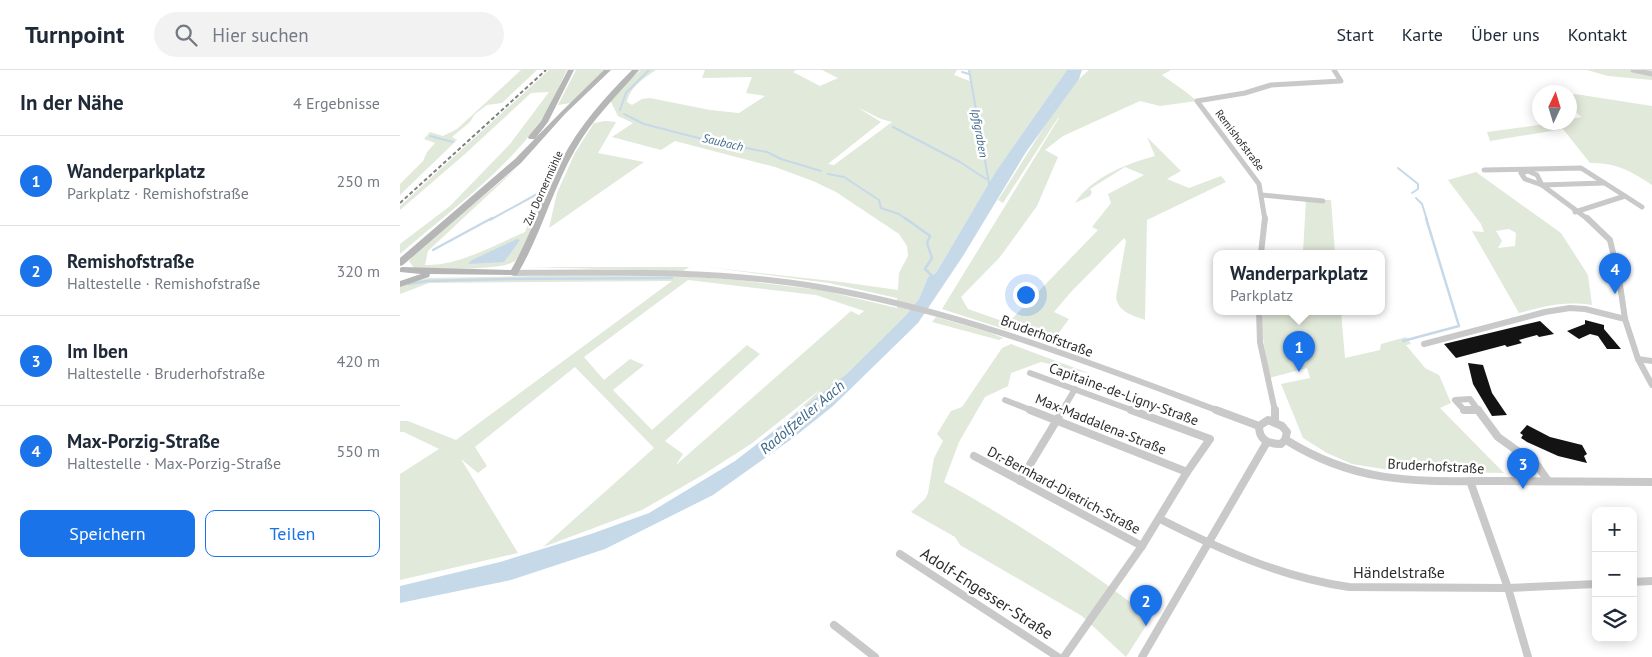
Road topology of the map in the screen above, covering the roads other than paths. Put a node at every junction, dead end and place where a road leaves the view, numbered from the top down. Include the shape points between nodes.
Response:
1 (571, 70) edge
2 (608, 70) edge
3 (636, 70) edge
4 (1334, 70) edge
5 (1633, 70) edge
6 (1652, 74) edge
7 (1484, 170) dead end
8 (1529, 170) junction
9 (1605, 184) junction
10 (1542, 185) junction
11 (1262, 194) junction
12 (1626, 196) junction
13 (1323, 201) dead end
14 (1642, 207) dead end
15 (1575, 212) junction
16 (1261, 250) edge
17 (400, 257) edge
18 (400, 269) edge
19 (454, 272) junction
20 (514, 273) junction
21 (426, 276) junction
22 (400, 284) edge
23 (1259, 315) edge
24 (1625, 319) junction
25 (1424, 344) dead end
26 (1638, 359) junction
27 (1652, 361) edge
28 (1030, 373) dead end
29 (1652, 385) edge
30 (1075, 390) junction
31 (1005, 400) dead end
32 (1479, 410) dead end
33 (1056, 420) junction
34 (1275, 421) junction
35 (1259, 426) junction
36 (1286, 440) junction
37 (1267, 442) junction
38 (974, 456) dead end
39 (1187, 472) junction
40 (1020, 481) junction
41 (1470, 481) junction
42 (1548, 481) junction
43 (1652, 482) edge
44 (1160, 519) junction
45 (1209, 544) junction
46 (1142, 546) junction
47 (900, 554) dead end
48 (1652, 581) edge
49 (1637, 582) edge
50 (1592, 584) edge
51 (1508, 588) junction
52 (834, 625) dead end
53 (874, 657) edge
54 (1058, 657) edge
55 (1064, 657) edge
56 (1142, 657) edge
57 (1528, 657) edge

1 - 17 main road via 544,122 528,142 463,204
2 - 18 main road via 518,161
3 - 20 main road, Zur Dornermühle via 605,102 575,145 529,248
4 - 11 street, Remishofstraße via 1341,81 1271,85 1197,101 1253,174
5 - 6 street
7 - 8 street
8 - 9 street via 1581,168
8 - 10 street via 1538,176
8 - 10 street via 1523,171 1522,176
9 - 10 street
9 - 12 street
10 - 15 street
11 - 13 street
11 - 16 street, Remishofstraße via 1265,215
12 - 14 street
12 - 15 street
15 - 24 street via 1596,225 1610,240
18 - 19 main road
18 - 21 main road
19 - 20 main road
19 - 21 main road
20 - 35 street, Bruderhofstraße via 679,273 747,278 819,287 902,304 1004,333
21 - 22 main road
23 - 34 street via 1260,342 1275,407
24 - 25 street via 1570,308
24 - 26 street
26 - 27 street
26 - 29 street
28 - 30 street, Capitaine-de-Ligny-Straße
30 - 33 street
30 - 39 street, Capitaine-de-Ligny-Straße via 1210,439
31 - 33 street, Max-Maddalena-Straße
32 - 42 street via 1498,437 1537,463
33 - 39 street, Max-Maddalena-Straße
33 - 40 street
34 - 35 street via 1268,420
34 - 36 street via 1286,430
35 - 37 street via 1258,432
36 - 37 street via 1281,444
36 - 41 street, Bruderhofstraße via 1319,459 1354,472 1394,478
37 - 45 street
38 - 40 street, Dr.-Bernhard-Dietrich-Straße
39 - 44 street
40 - 46 street, Dr.-Bernhard-Dietrich-Straße
41 - 42 street, Bruderhofstraße
41 - 51 street
42 - 43 street, Bruderhofstraße
44 - 45 street, Händelstraße
44 - 46 street
45 - 51 street, Händelstraße via 1261,566 1326,585
45 - 56 street
46 - 55 street
47 - 54 street, Adolf-Engesser-Straße
48 - 49 street
50 - 51 street, Händelstraße
51 - 57 street
52 - 53 street

